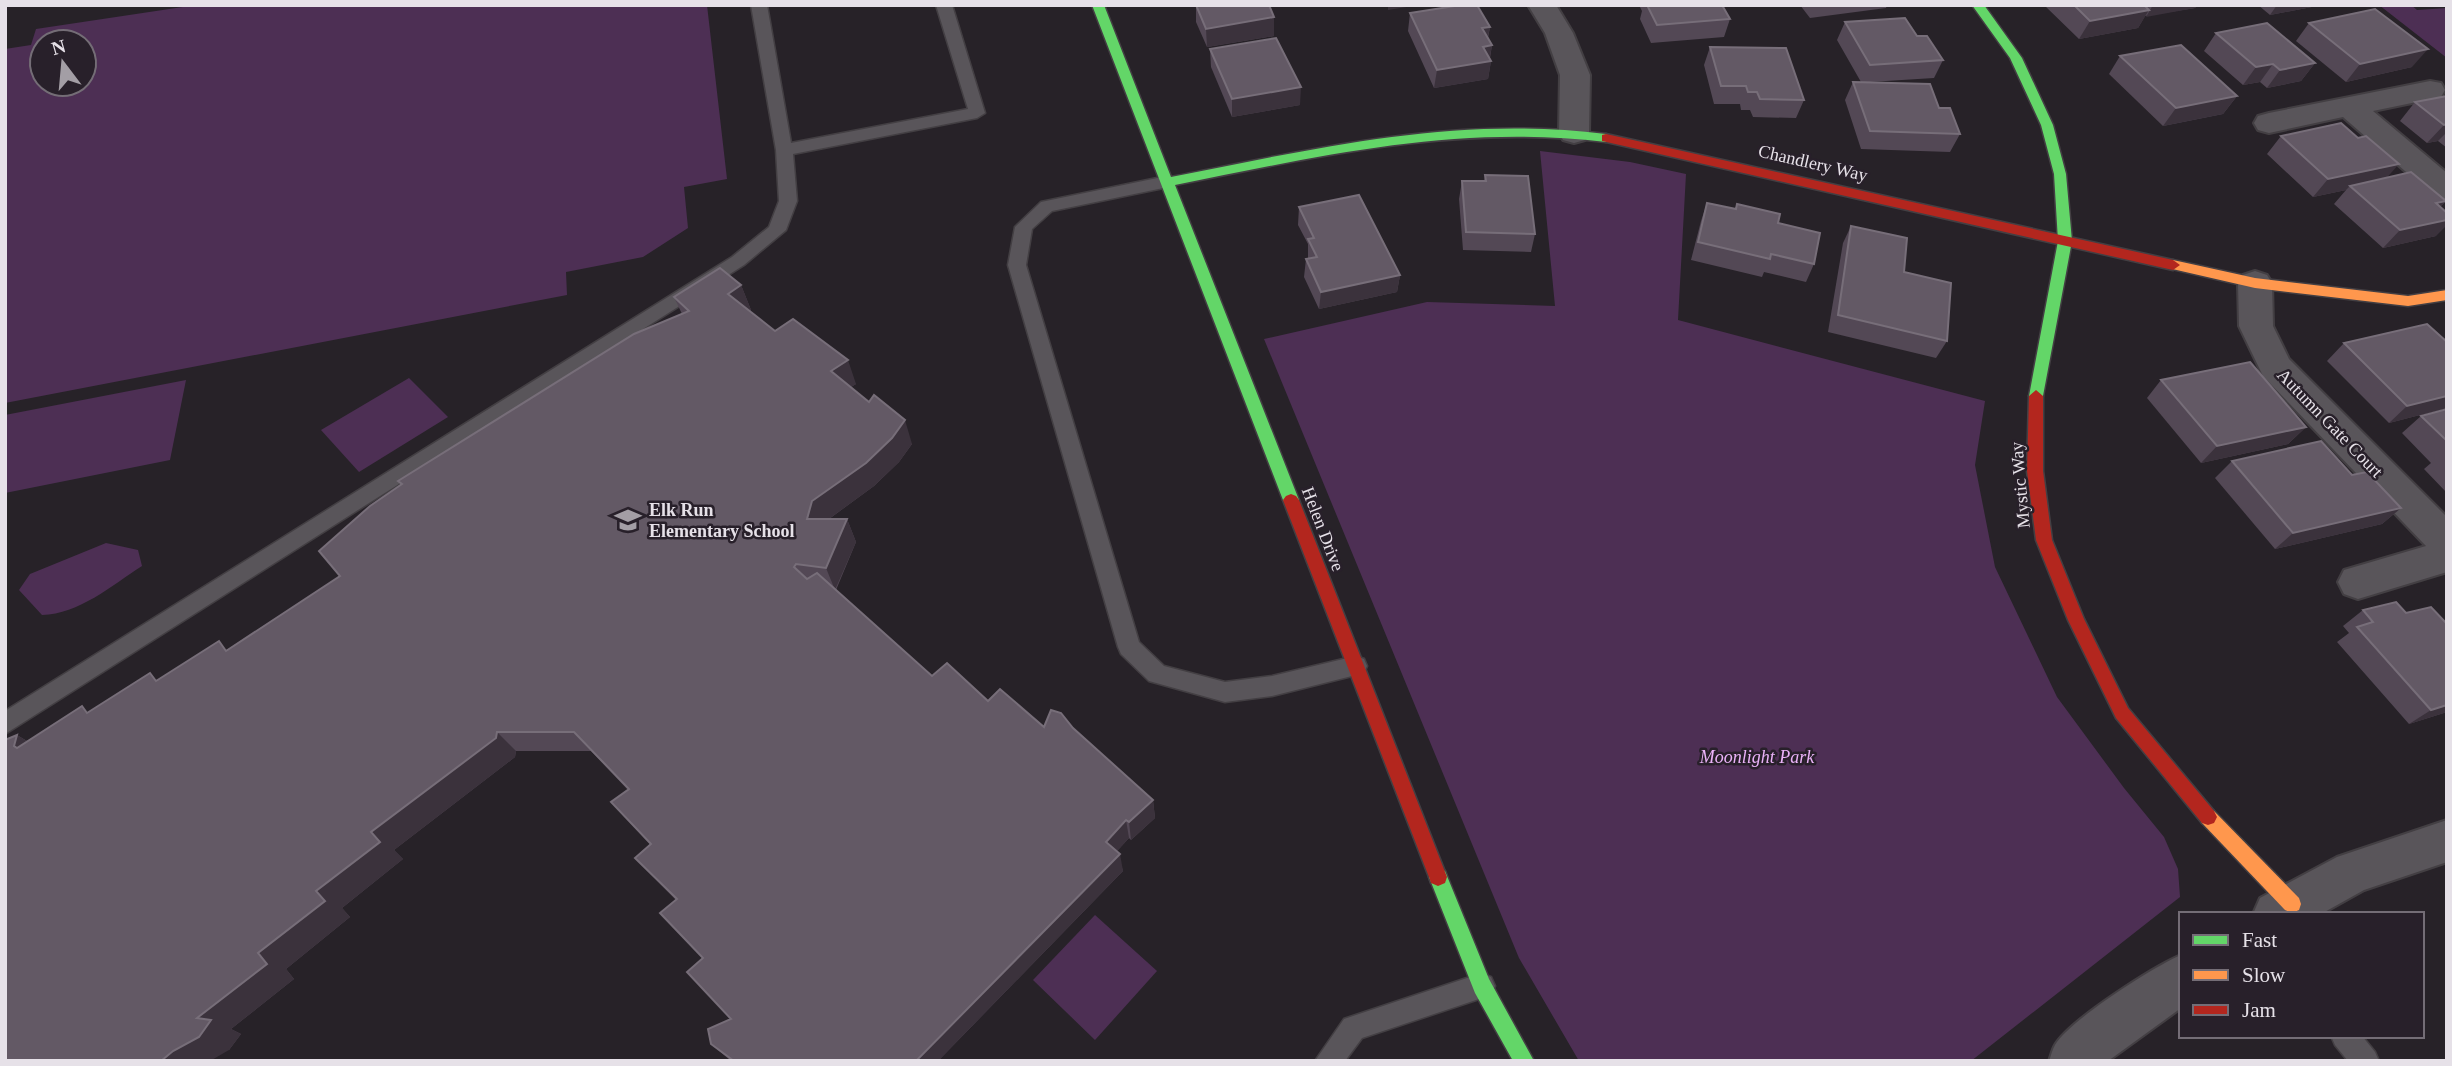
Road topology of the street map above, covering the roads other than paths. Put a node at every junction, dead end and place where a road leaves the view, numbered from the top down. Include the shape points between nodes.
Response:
1 (759, 5) edge
2 (944, 5) edge
3 (1098, 5) edge
4 (1542, 5) edge
5 (1978, 5) edge
6 (2430, 90) dead end
7 (2348, 106) junction
8 (2269, 123) dead end
9 (1574, 133) junction
10 (784, 150) junction
11 (1167, 182) junction
12 (2447, 190) edge
13 (2065, 241) junction
14 (2255, 283) junction
15 (2447, 295) edge
16 (2447, 542) edge
17 (2447, 556) edge
18 (2358, 582) dead end
19 (1356, 666) junction
20 (5, 723) edge
21 (2447, 841) edge
22 (2284, 909) edge
23 (2179, 980) edge
24 (1482, 986) junction
25 (2346, 1038) edge
26 (1328, 1061) edge
27 (1524, 1061) edge
28 (2073, 1061) edge
29 (2366, 1061) edge

1 - 10 lane
2 - 10 lane via 977,113
3 - 11 street, Helen Drive
4 - 9 street via 1575,75
5 - 13 street, Mystic Way via 2016,58 2047,125 2060,174
6 - 7 street
7 - 8 street
7 - 12 street
9 - 11 street, Chandlery Way via 1399,139
9 - 13 street, Chandlery Way via 1636,143
10 - 20 lane via 788,201 777,230 738,261
11 - 19 street, Helen Drive
11 - 19 lane via 1047,206 1024,227 1017,265 1129,647 1157,674 1225,692
13 - 14 street, Chandlery Way
13 - 22 street, Mystic Way via 2034,407 2035,471 2044,540 2076,620 2122,713
14 - 15 street, Chandlery Way via 2408,301
14 - 16 street, Autumn Gate Court via 2256,326 2275,367
17 - 18 street
19 - 24 street, Helen Drive
21 - 22 street via 2353,872
23 - 28 street via 2099,1036
24 - 26 lane via 1353,1028
24 - 27 street, Helen Drive
25 - 29 lane

